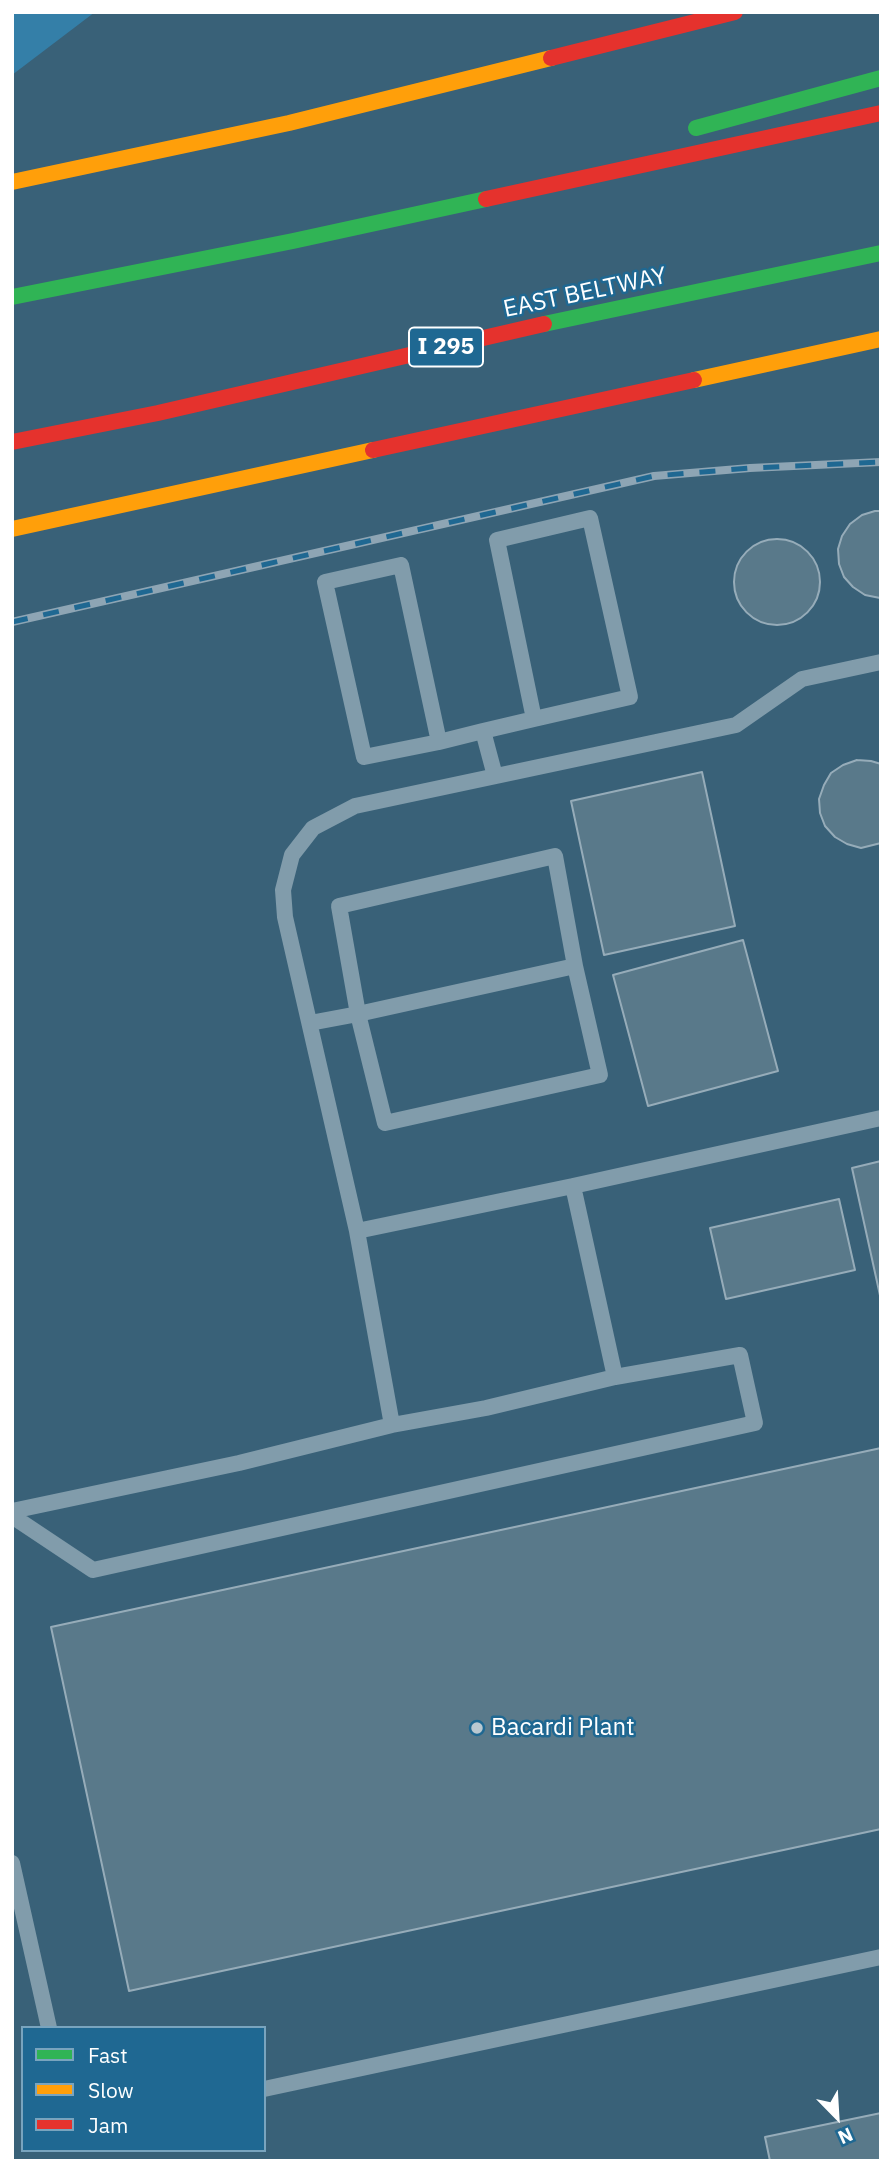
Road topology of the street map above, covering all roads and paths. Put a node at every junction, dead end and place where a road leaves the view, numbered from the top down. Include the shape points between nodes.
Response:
1 (735, 12) edge
2 (881, 78) edge
3 (881, 113) edge
4 (680, 132) dead end
5 (533, 172) dead end
6 (12, 182) edge
7 (293, 241) junction
8 (881, 253) edge
9 (12, 296) edge
10 (881, 339) edge
11 (12, 442) edge
12 (12, 529) edge
13 (881, 662) edge
14 (534, 719) junction
15 (484, 732) junction
16 (439, 742) junction
17 (495, 776) junction
18 (575, 966) junction
19 (358, 1014) junction
20 (310, 1023) junction
21 (881, 1118) edge
22 (573, 1186) junction
23 (357, 1231) junction
24 (615, 1377) junction
25 (392, 1425) junction
26 (12, 1511) edge
27 (12, 1516) edge
28 (12, 1863) edge
29 (881, 1957) edge
30 (49, 2026) edge
31 (266, 2090) edge

1 - 6 highway via 289,123
2 - 4 highway
3 - 7 highway
5 - 7 highway
7 - 9 highway
8 - 11 highway, EAST BELTWAY / I 295
10 - 12 highway
13 - 17 lane via 802,680 736,725
14 - 14 lane via 496,540 590,518 630,697
14 - 15 lane
15 - 16 lane
15 - 17 lane
16 - 16 lane via 401,565 326,582 364,757
17 - 20 lane via 355,806 313,828 292,855 283,890 285,917
18 - 19 lane
18 - 19 lane via 555,856 340,906
18 - 19 lane via 600,1075 385,1123
19 - 20 lane
20 - 23 lane
21 - 22 lane
22 - 23 lane
22 - 24 lane
23 - 25 lane
24 - 25 lane
24 - 27 lane via 740,1355 755,1423 93,1570
25 - 26 lane
28 - 30 lane
29 - 31 lane

